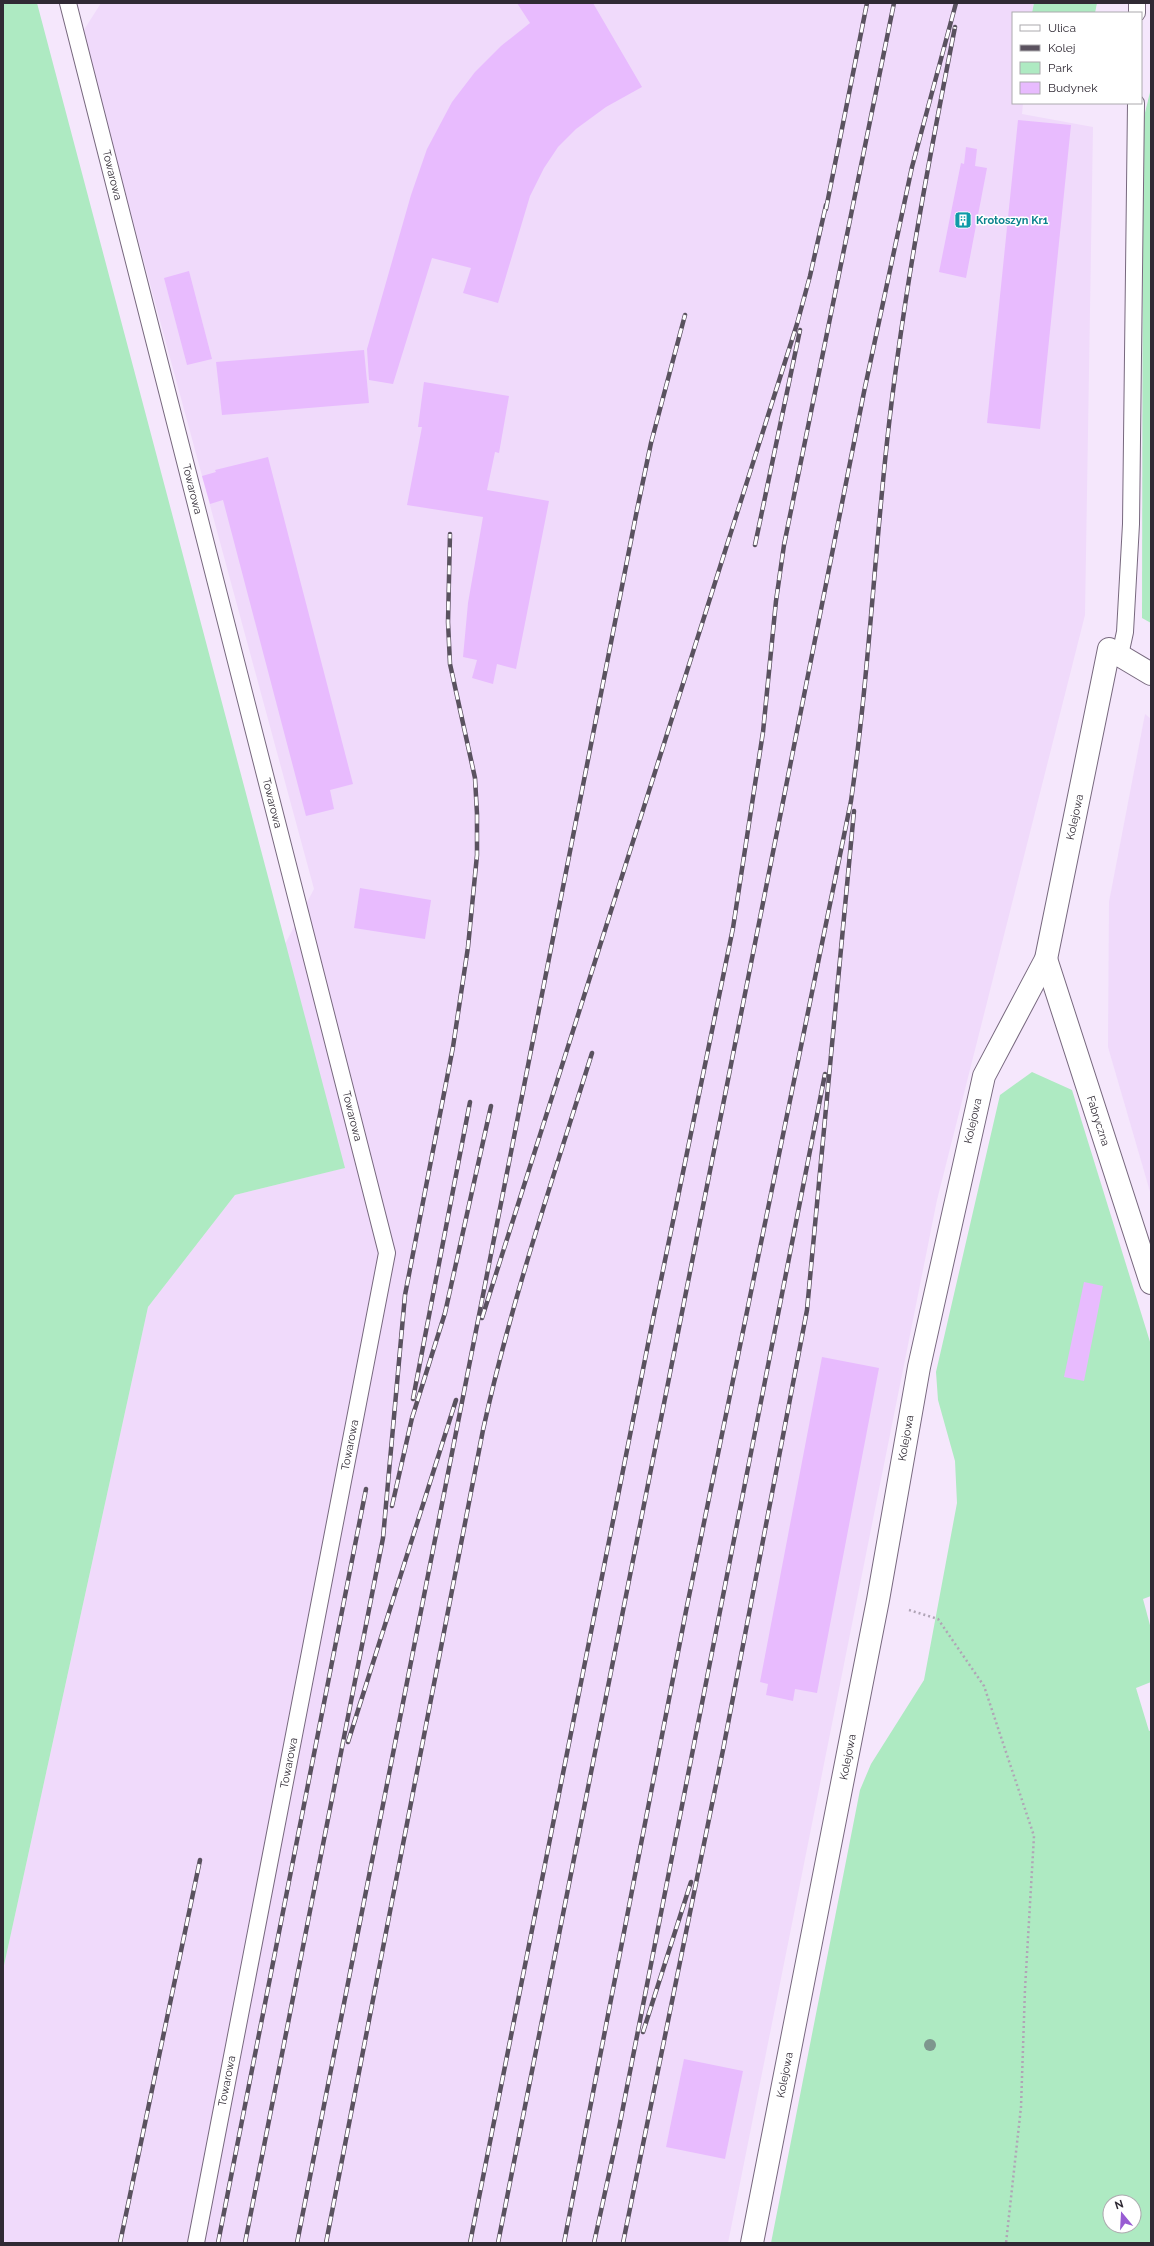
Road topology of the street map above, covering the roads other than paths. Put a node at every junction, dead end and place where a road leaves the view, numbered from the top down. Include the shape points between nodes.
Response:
1 (68, 3) edge
2 (1136, 104) edge
3 (1115, 652) junction
4 (1151, 674) edge
5 (1046, 959) junction
6 (1151, 1284) edge
7 (196, 2243) edge
8 (752, 2243) edge

1 - 7 lane, Towarowa via 387,1253
2 - 3 lane via 1131,524 1125,632
3 - 4 street
3 - 5 street, Kolejowa
5 - 6 street, Fabryczna
5 - 8 street, Kolejowa via 984,1076 919,1367 878,1600

